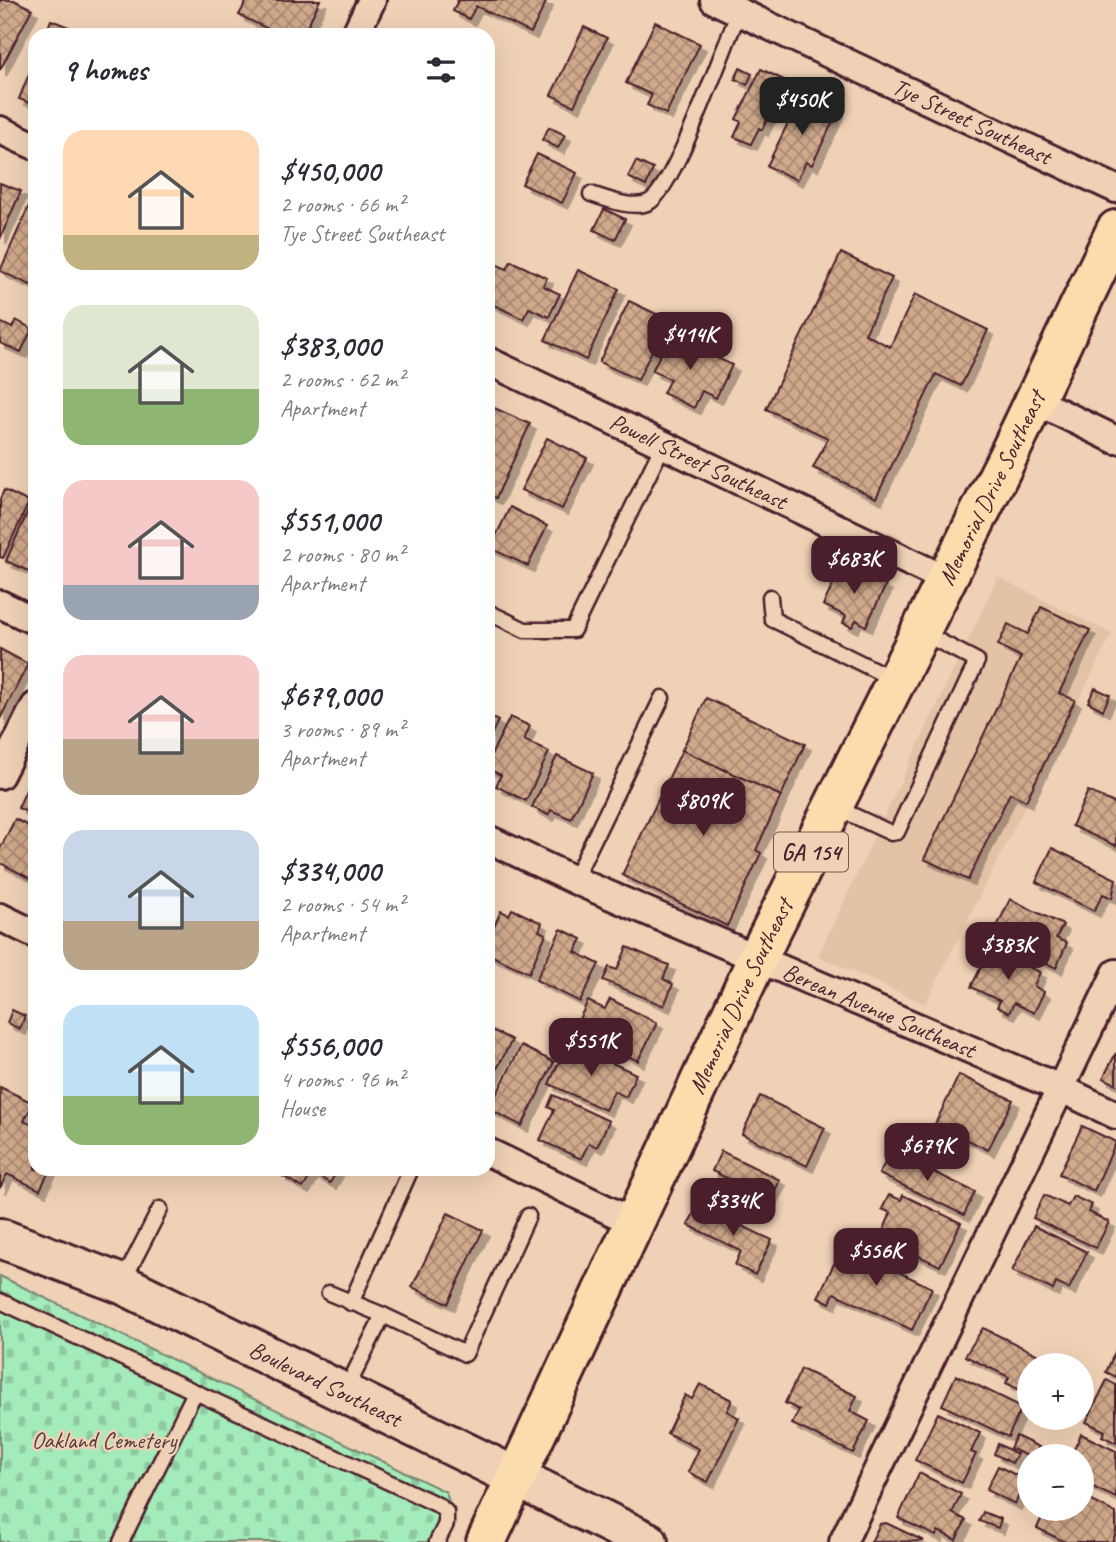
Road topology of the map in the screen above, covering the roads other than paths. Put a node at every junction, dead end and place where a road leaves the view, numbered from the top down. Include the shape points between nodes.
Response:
1 (372, 0) edge
2 (714, 0) edge
3 (739, 12) junction
4 (358, 28) edge
5 (0, 130) edge
6 (28, 143) edge
7 (1116, 189) edge
8 (591, 194) dead end
9 (1116, 230) edge
10 (495, 365) edge
11 (1034, 400) junction
12 (1116, 440) edge
13 (663, 445) junction
14 (947, 580) junction
15 (770, 597) dead end
16 (0, 604) edge
17 (495, 615) edge
18 (28, 618) edge
19 (921, 631) junction
20 (896, 681) junction
21 (662, 698) dead end
22 (28, 720) edge
23 (0, 775) edge
24 (834, 806) junction
25 (495, 842) edge
26 (574, 880) junction
27 (0, 918) edge
28 (28, 931) edge
29 (757, 959) junction
30 (1116, 973) edge
31 (1060, 1088) junction
32 (1116, 1115) edge
33 (495, 1155) edge
34 (408, 1176) edge
35 (160, 1209) dead end
36 (528, 1216) dead end
37 (635, 1223) junction
38 (0, 1238) edge
39 (122, 1284) junction
40 (329, 1293) dead end
41 (0, 1301) edge
42 (351, 1303) junction
43 (383, 1315) junction
44 (195, 1392) junction
45 (344, 1394) junction
46 (517, 1479) junction
47 (121, 1542) edge
48 (437, 1542) edge
49 (486, 1542) edge
50 (648, 1542) edge
51 (843, 1542) edge

1 - 4 street
2 - 3 street, Tye Street Southeast
3 - 7 street, Tye Street Southeast
3 - 8 lane via 660,193 639,205
5 - 6 street
9 - 11 main road, Memorial Drive Southeast / GA 154
10 - 13 street, Powell Street Southeast
11 - 12 street
11 - 14 main road, Memorial Drive Southeast / GA 154
13 - 14 street, Powell Street Southeast
13 - 17 lane via 573,630 525,630
14 - 19 main road, Memorial Drive Southeast / GA 154
15 - 20 lane via 772,619
16 - 18 street
19 - 20 main road, Memorial Drive Southeast / GA 154
19 - 24 lane via 977,661 897,832 891,834
20 - 24 main road, Memorial Drive Southeast / GA 154
21 - 26 lane
22 - 23 street
24 - 29 main road, Memorial Drive Southeast / GA 154
25 - 26 street, Berean Avenue Southeast
26 - 29 street, Berean Avenue Southeast
27 - 28 street
29 - 31 street, Berean Avenue Southeast
29 - 37 main road, Memorial Drive Southeast / GA 154
30 - 31 street
31 - 32 street, Berean Avenue Southeast
31 - 51 street
33 - 37 street
34 - 42 lane
35 - 39 lane
36 - 43 lane via 465,1354
37 - 46 main road, Memorial Drive Southeast / GA 154
38 - 39 main road, Boulevard Southeast
39 - 45 main road, Boulevard Southeast
40 - 42 lane
41 - 44 lane
42 - 43 lane
43 - 45 lane
44 - 47 lane
44 - 48 lane via 438,1505 446,1512 446,1524
45 - 46 main road, Boulevard Southeast
46 - 49 main road, Memorial Drive Southeast / GA 154
46 - 50 main road, Boulevard Southeast

